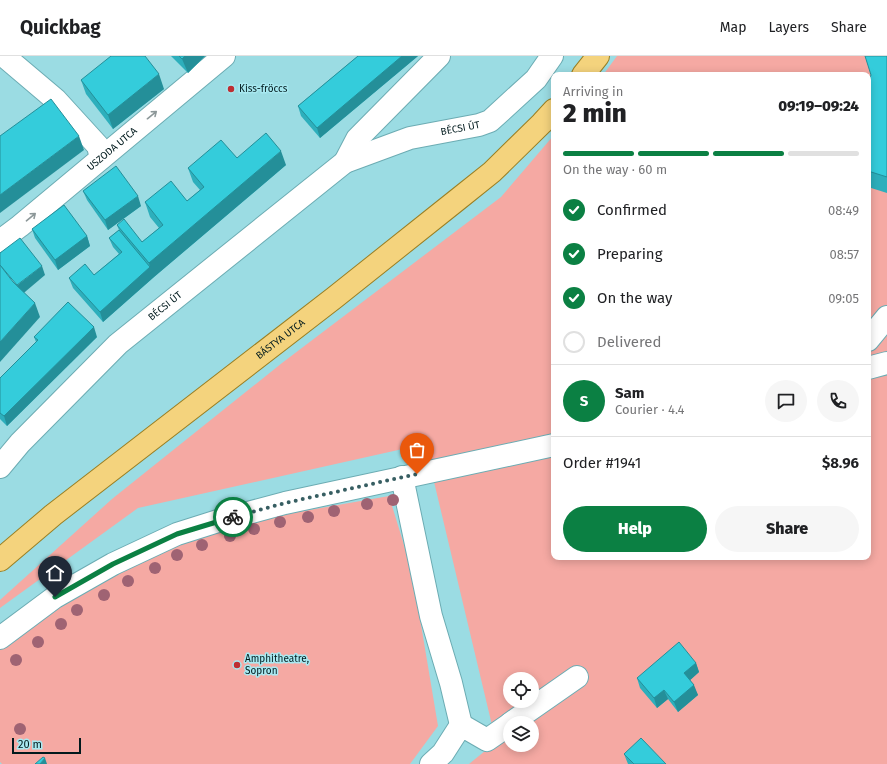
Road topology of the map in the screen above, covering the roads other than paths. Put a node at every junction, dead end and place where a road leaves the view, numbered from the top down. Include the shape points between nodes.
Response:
1 (4, 56) edge
2 (224, 56) edge
3 (439, 56) edge
4 (552, 56) edge
5 (598, 56) edge
6 (585, 72) edge
7 (551, 113) edge
8 (101, 158) junction
9 (345, 162) junction
10 (0, 241) edge
11 (887, 316) edge
12 (871, 336) edge
13 (887, 363) edge
14 (871, 367) edge
15 (551, 446) edge
16 (0, 466) edge
17 (402, 478) junction
18 (0, 560) edge
19 (0, 638) edge
20 (577, 677) dead end
21 (521, 716) edge
22 (461, 725) junction
23 (503, 729) edge
24 (431, 764) edge

1 - 8 street via 56,100 98,146
8 -> 2 street, USZODA UTCA
3 - 9 street, BÉCSI ÚT via 357,139
4 - 9 street, BÉCSI ÚT via 536,79 490,121 410,138
5 - 6 main road
7 - 18 main road, BÁSTYA UTCA via 492,172 334,298 53,515
10 -> 8 street, USZODA UTCA
9 - 16 street, BÉCSI ÚT via 118,344
11 - 12 street
13 - 14 street
15 - 17 street
17 - 19 street via 285,503 177,534 113,564 55,597
17 - 22 street via 431,616
20 - 21 street
22 - 23 street via 487,740
22 - 24 street via 443,753

